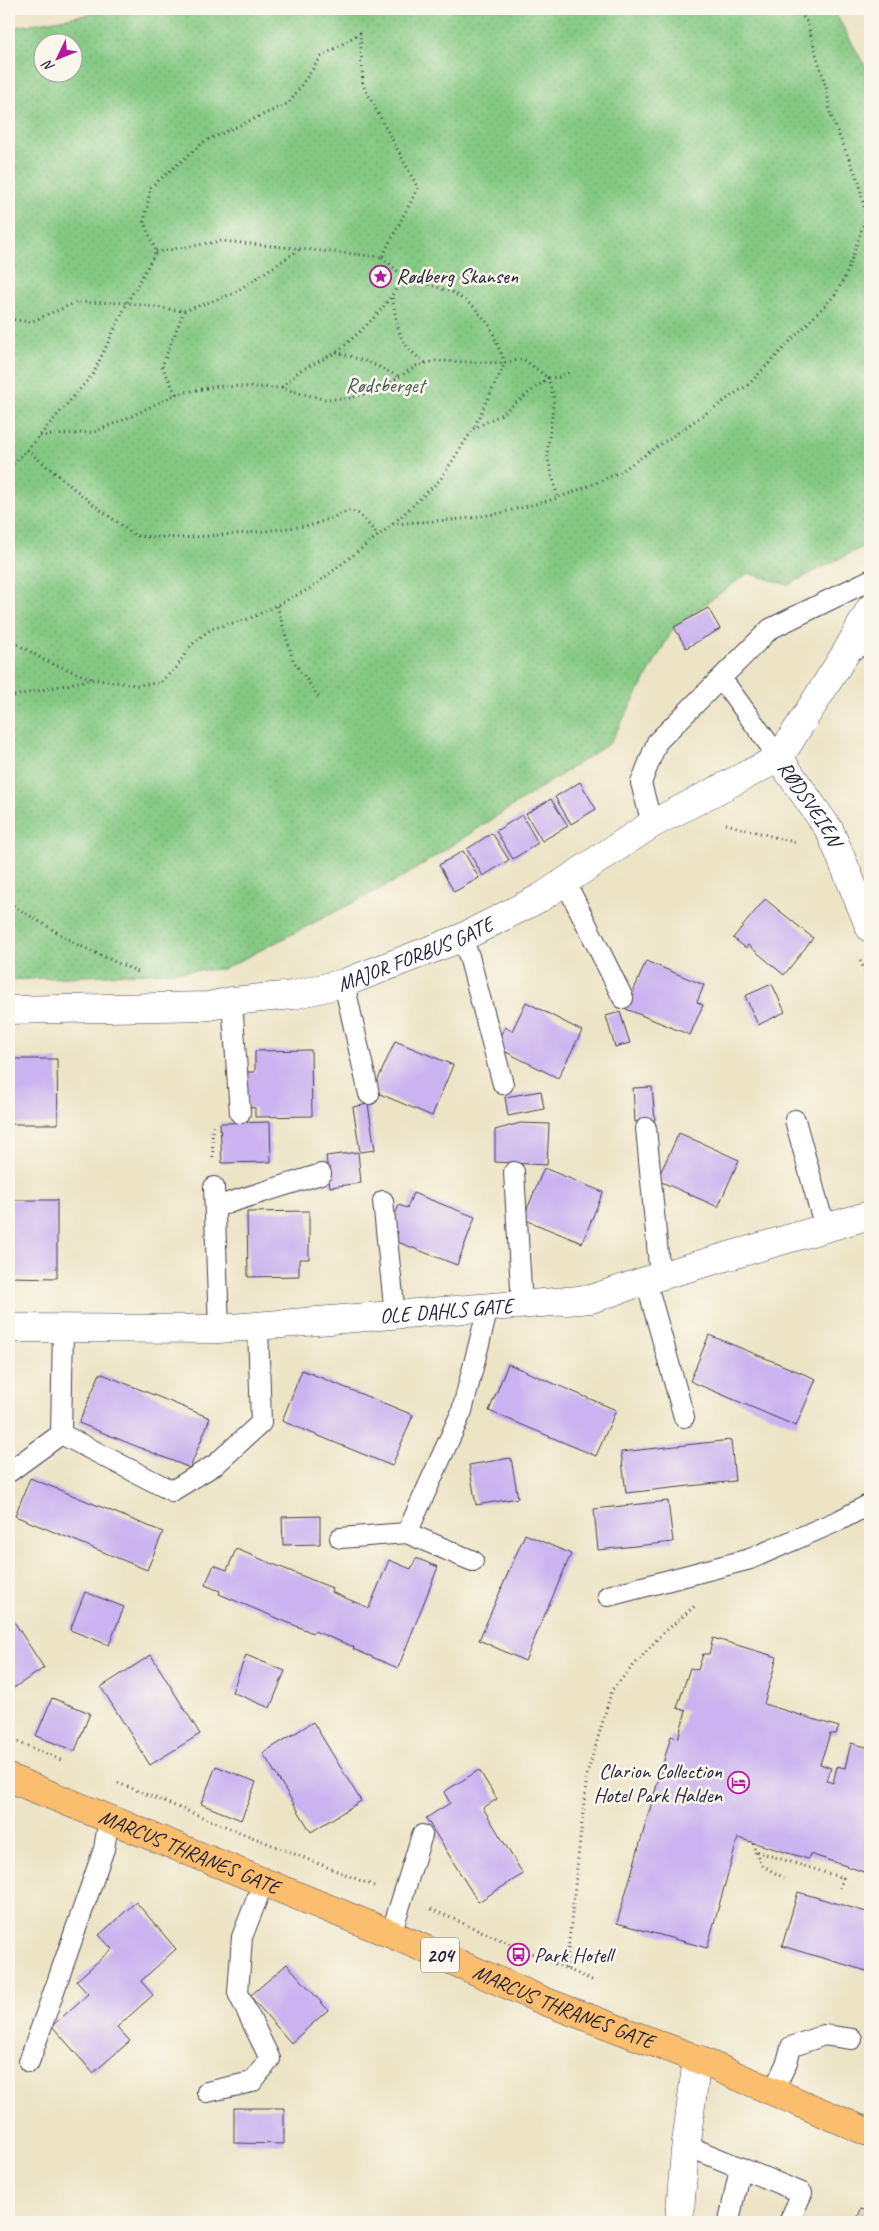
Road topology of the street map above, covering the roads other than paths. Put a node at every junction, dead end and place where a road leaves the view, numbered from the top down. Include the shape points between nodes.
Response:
1 (870, 580) edge
2 (870, 609) edge
3 (858, 648) edge
4 (721, 678) junction
5 (779, 758) junction
6 (652, 824) junction
7 (566, 883) junction
8 (870, 928) edge
9 (461, 938) junction
10 (344, 983) junction
11 (623, 998) dead end
12 (232, 1001) junction
13 (9, 1010) edge
14 (503, 1084) dead end
15 (369, 1094) dead end
16 (240, 1113) dead end
17 (795, 1120) dead end
18 (646, 1128) dead end
19 (514, 1172) dead end
20 (321, 1174) dead end
21 (214, 1187) dead end
22 (383, 1201) dead end
23 (216, 1207) junction
24 (870, 1215) edge
25 (830, 1227) junction
26 (653, 1279) junction
27 (522, 1305) junction
28 (488, 1308) junction
29 (395, 1315) junction
30 (258, 1326) junction
31 (9, 1328) edge
32 (63, 1328) junction
33 (218, 1329) junction
34 (684, 1417) dead end
35 (61, 1434) junction
36 (9, 1472) edge
37 (870, 1504) edge
38 (407, 1533) junction
39 (340, 1538) dead end
40 (474, 1561) dead end
41 (608, 1596) dead end
42 (9, 1778) edge
43 (109, 1820) junction
44 (422, 1835) dead end
45 (264, 1882) junction
46 (391, 1934) junction
47 (852, 2039) dead end
48 (697, 2060) junction
49 (29, 2062) dead end
50 (207, 2092) dead end
51 (773, 2092) junction
52 (870, 2133) edge
53 (685, 2145) junction
54 (740, 2167) junction
55 (678, 2222) edge
56 (729, 2222) edge
57 (789, 2222) edge

1 - 4 lane via 770,629
2 - 3 street, RØDSVEIEN
3 - 5 street, RØDSVEIEN
4 - 5 lane
4 - 6 lane via 657,742 641,783
5 - 6 street, MAJOR FORBUS GATE
5 - 8 street, RØDSVEIEN via 830,831
6 - 7 street, MAJOR FORBUS GATE
7 - 9 street, MAJOR FORBUS GATE
7 - 11 lane
9 - 10 street, MAJOR FORBUS GATE
9 - 14 lane via 469,956
10 - 12 street, MAJOR FORBUS GATE via 293,995
10 - 15 lane
12 - 13 street, MAJOR FORBUS GATE via 209,1006
12 - 16 lane
17 - 25 lane via 820,1211
18 - 26 lane
19 - 27 lane
20 - 23 lane
21 - 23 lane
22 - 29 lane
23 - 33 lane
24 - 25 street, OLE DAHLS GATE
25 - 26 street, OLE DAHLS GATE
26 - 27 street, OLE DAHLS GATE via 591,1299
26 - 34 lane
27 - 28 street, OLE DAHLS GATE
28 - 29 street, OLE DAHLS GATE
28 - 38 lane via 462,1411
29 - 30 street, OLE DAHLS GATE
30 - 33 street, OLE DAHLS GATE
30 - 35 lane via 261,1424 216,1464 172,1491
31 - 32 street, OLE DAHLS GATE
32 - 33 street, OLE DAHLS GATE
32 - 35 lane
35 - 36 lane
37 - 41 lane via 750,1559
38 - 39 lane
38 - 40 lane
42 - 43 highway, MARCUS THRANES GATE / 204
43 - 45 highway, MARCUS THRANES GATE / 204
43 - 49 lane via 104,1849
44 - 46 lane
45 - 46 highway, MARCUS THRANES GATE / 204
45 - 50 lane via 242,1937 238,1993 270,2059 252,2082
46 - 48 highway, MARCUS THRANES GATE / 204 via 544,2001
47 - 51 lane via 824,2035 791,2047
48 - 51 highway, MARCUS THRANES GATE / 204
48 - 53 street
51 - 52 highway, MARCUS THRANES GATE / 204
53 - 54 lane
53 - 55 street
54 - 56 lane
54 - 57 lane via 802,2193

